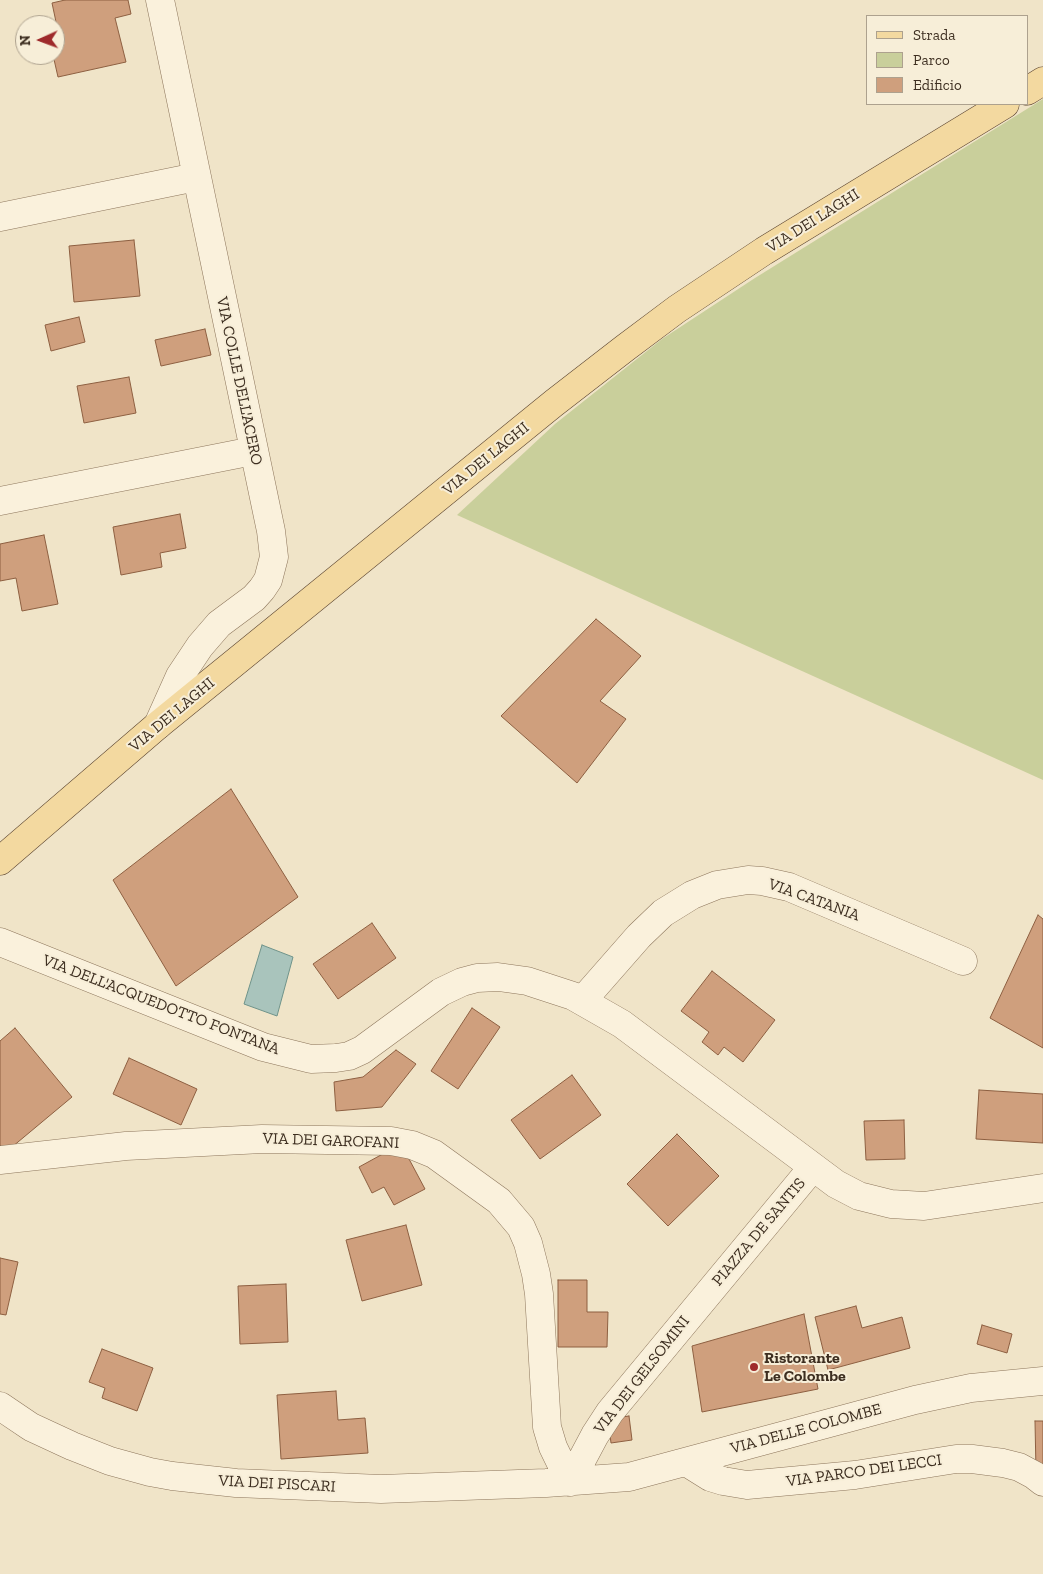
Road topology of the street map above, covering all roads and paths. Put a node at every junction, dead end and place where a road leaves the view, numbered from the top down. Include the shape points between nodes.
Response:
1 (160, 0) edge
2 (1043, 81) edge
3 (1028, 90) edge
4 (1003, 105) edge
5 (196, 177) junction
6 (0, 218) edge
7 (253, 451) junction
8 (0, 501) edge
9 (158, 725) junction
10 (0, 860) edge
11 (0, 942) edge
12 (963, 961) dead end
13 (582, 1001) junction
14 (0, 1160) edge
15 (813, 1168) junction
16 (1043, 1188) edge
17 (704, 1297) joint
18 (1043, 1381) edge
19 (0, 1406) edge
20 (686, 1462) junction
21 (570, 1482) junction
22 (1043, 1482) edge

1 - 5 street, VIA COLLE DELL'ACERO
2 - 3 main road
4 - 9 main road, VIA DEI LAGHI via 764,251 655,326 560,398
5 - 6 street
5 - 7 street, VIA COLLE DELL'ACERO
7 - 8 street
7 - 9 street, VIA COLLE DELL'ACERO via 271,531 274,558 268,580 254,598 220,624 200,646 180,676
9 - 10 main road, VIA DEI LAGHI
11 - 13 street, VIA DELL'ACQUEDOTTO FONTANA via 263,1047 311,1059 349,1056 362,1050 448,988 477,978 527,980
12 - 13 street, VIA CATANIA via 789,887 748,880 717,885 663,912
13 - 15 street, VIA DELL'ACQUEDOTTO FONTANA via 647,1042
14 - 21 street, VIA DEI GAROFANI via 126,1146 262,1139 391,1141 434,1154 499,1200 521,1227 528,1242 539,1294 547,1427
15 - 16 street, VIA DELL'ACQUEDOTTO FONTANA via 847,1191 891,1204 924,1206
15 - 17 street, PIAZZA DE SANTIS
17 - 21 street, VIA DEI GELSOMINI via 610,1412
18 - 20 street, VIA DELLE COLOMBE via 971,1388 915,1400
19 - 21 street, VIA DEI PISCARI via 31,1427 72,1446 110,1461 172,1476 236,1483 381,1489
20 - 21 street, VIA DELLE COLOMBE via 629,1477
20 - 22 street, VIA PARCO DEI LECCI via 710,1477 747,1485 856,1475 972,1458 1019,1467

